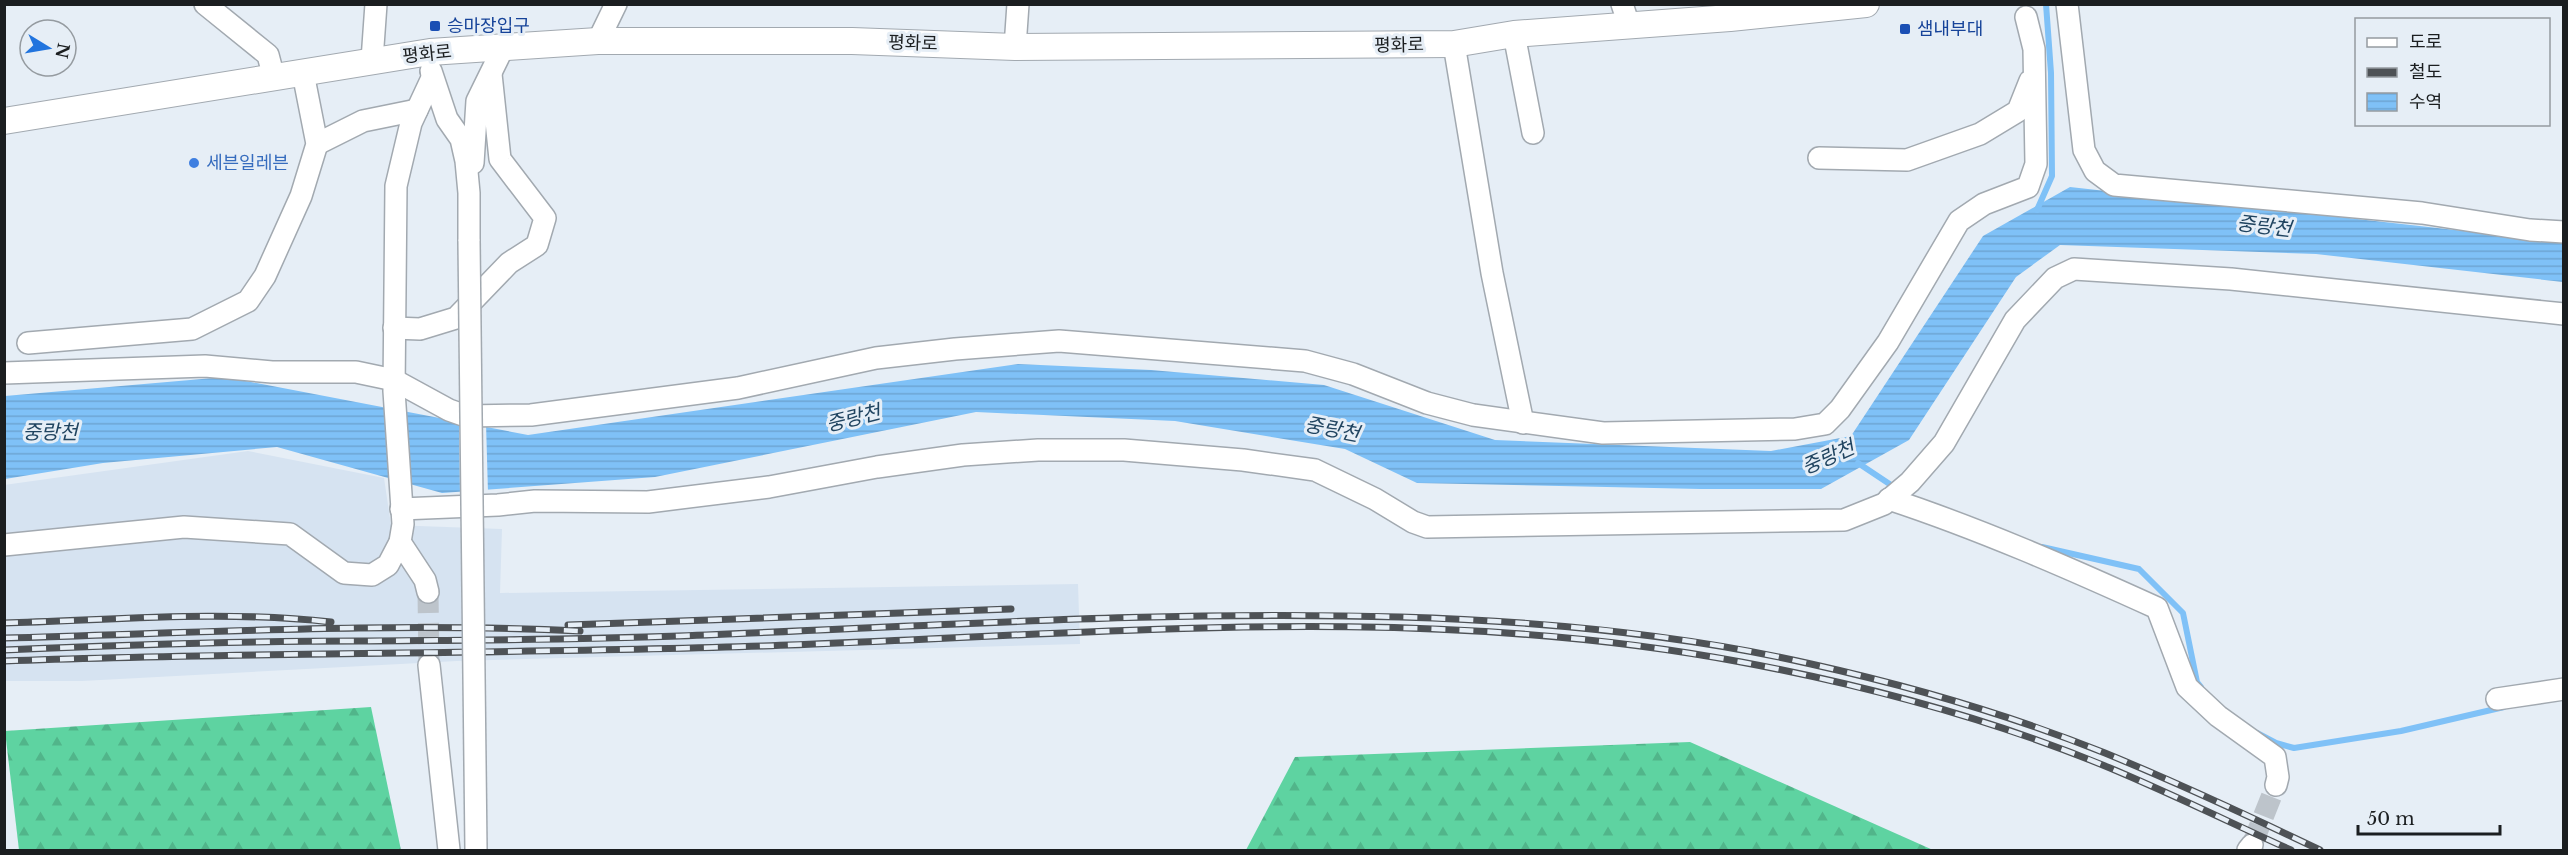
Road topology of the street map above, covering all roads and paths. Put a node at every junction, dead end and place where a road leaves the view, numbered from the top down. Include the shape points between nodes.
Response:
1 (205, 4) edge
2 (376, 4) edge
3 (616, 4) edge
4 (1018, 4) edge
5 (1866, 4) edge
6 (2067, 4) edge
7 (1626, 15) edge
8 (2026, 17) dead end
9 (1514, 34) junction
10 (598, 41) junction
11 (1454, 44) junction
12 (1015, 47) junction
13 (503, 48) junction
14 (430, 52) junction
15 (372, 60) junction
16 (2034, 72) junction
17 (303, 73) junction
18 (491, 74) junction
19 (274, 78) junction
20 (432, 78) junction
21 (417, 110) junction
22 (4, 121) edge
23 (1533, 133) dead end
24 (317, 144) junction
25 (1819, 159) dead end
26 (469, 194) junction
27 (2564, 232) edge
28 (2564, 314) edge
29 (394, 328) junction
30 (28, 343) dead end
31 (4, 373) edge
32 (394, 386) junction
33 (1523, 423) junction
34 (1898, 492) junction
35 (401, 504) junction
36 (400, 542) junction
37 (4, 545) edge
38 (428, 592) tunnel mouth
39 (429, 665) tunnel mouth
40 (2564, 689) edge
41 (2497, 699) dead end
42 (2276, 785) tunnel mouth
43 (449, 850) edge
44 (476, 850) edge

1 - 19 street via 268,55
2 - 15 street
3 - 10 street
4 - 12 street
5 - 7 main road, 평화로
6 - 27 street via 2085,150 2095,171 2114,185 2422,213
7 - 9 main road, 평화로
8 - 16 street via 2034,49
9 - 11 main road, 평화로
9 - 23 street
10 - 12 main road, 평화로 via 852,41
10 - 13 main road, 평화로
11 - 12 main road, 평화로
11 - 33 street via 1492,273
13 - 14 main road, 평화로
13 - 18 street
14 - 15 main road, 평화로
14 - 20 street
15 - 17 main road, 평화로
16 - 25 street via 2018,111 1980,134 1906,160
16 - 33 street via 2036,164 2028,187 1984,204 1959,221 1888,342 1825,424 1795,429 1603,433
17 - 19 main road, 평화로
17 - 24 street
18 - 26 street via 477,101
18 - 29 street via 500,159 545,218 537,245 509,263 456,318 420,329
19 - 22 main road, 평화로
20 - 21 street
20 - 26 street via 447,119 460,139
21 - 24 street via 363,121
21 - 29 street via 396,186
24 - 30 street via 301,196 265,276 248,301 192,329
26 - 44 street, bridge
28 - 34 street via 2230,279 2074,269 2055,278 2015,320 1944,443
29 - 32 street
31 - 32 street via 205,366 272,372 356,372
32 - 33 street via 466,416 531,415 738,388 876,358 1059,341 1305,361 1353,374 1427,403
32 - 35 street
34 - 35 street via 1884,504 1844,520 1427,527 1315,470 1124,450 1048,450 963,454 769,487 648,502
34 - 42 street via 1932,513 2062,564 2157,608 2187,687 2218,716 2276,757
35 - 36 street
36 - 37 street via 388,565 372,574 344,573 290,534 184,527
36 - 38 street via 425,580
39 - 43 street
40 - 41 street

